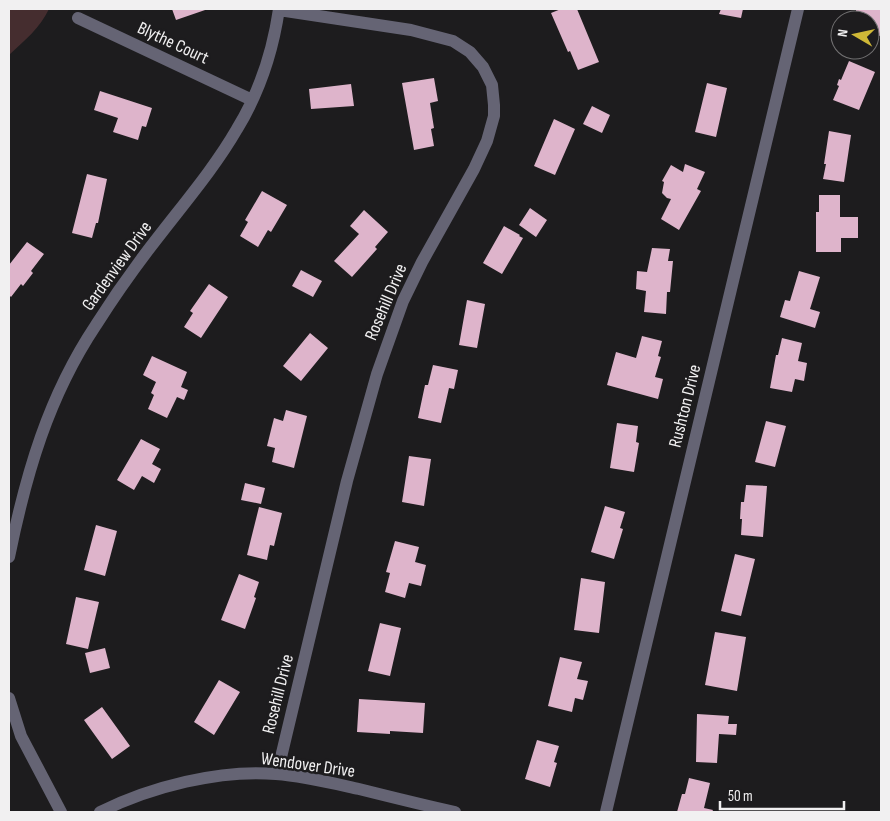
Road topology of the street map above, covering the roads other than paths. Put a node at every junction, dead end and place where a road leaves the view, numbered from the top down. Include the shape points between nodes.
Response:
1 (279, 9) edge
2 (798, 9) edge
3 (78, 18) dead end
4 (252, 100) junction
5 (9, 557) edge
6 (9, 698) edge
7 (277, 774) junction
8 (61, 812) edge
9 (100, 812) edge
10 (455, 812) edge
11 (606, 812) edge

1 - 4 street, Gardenview Drive via 270,52
1 - 7 street, Rosehill Drive via 411,30 453,41 470,52 483,67 492,85 494,116 474,169 403,301 377,374 347,481
2 - 11 street, Rushton Drive
3 - 4 street, Blythe Court
4 - 5 street, Gardenview Drive via 222,153 95,326 62,383 35,453
6 - 8 street via 22,736
7 - 9 street, Wendover Drive via 226,776 162,788
7 - 10 street, Wendover Drive

